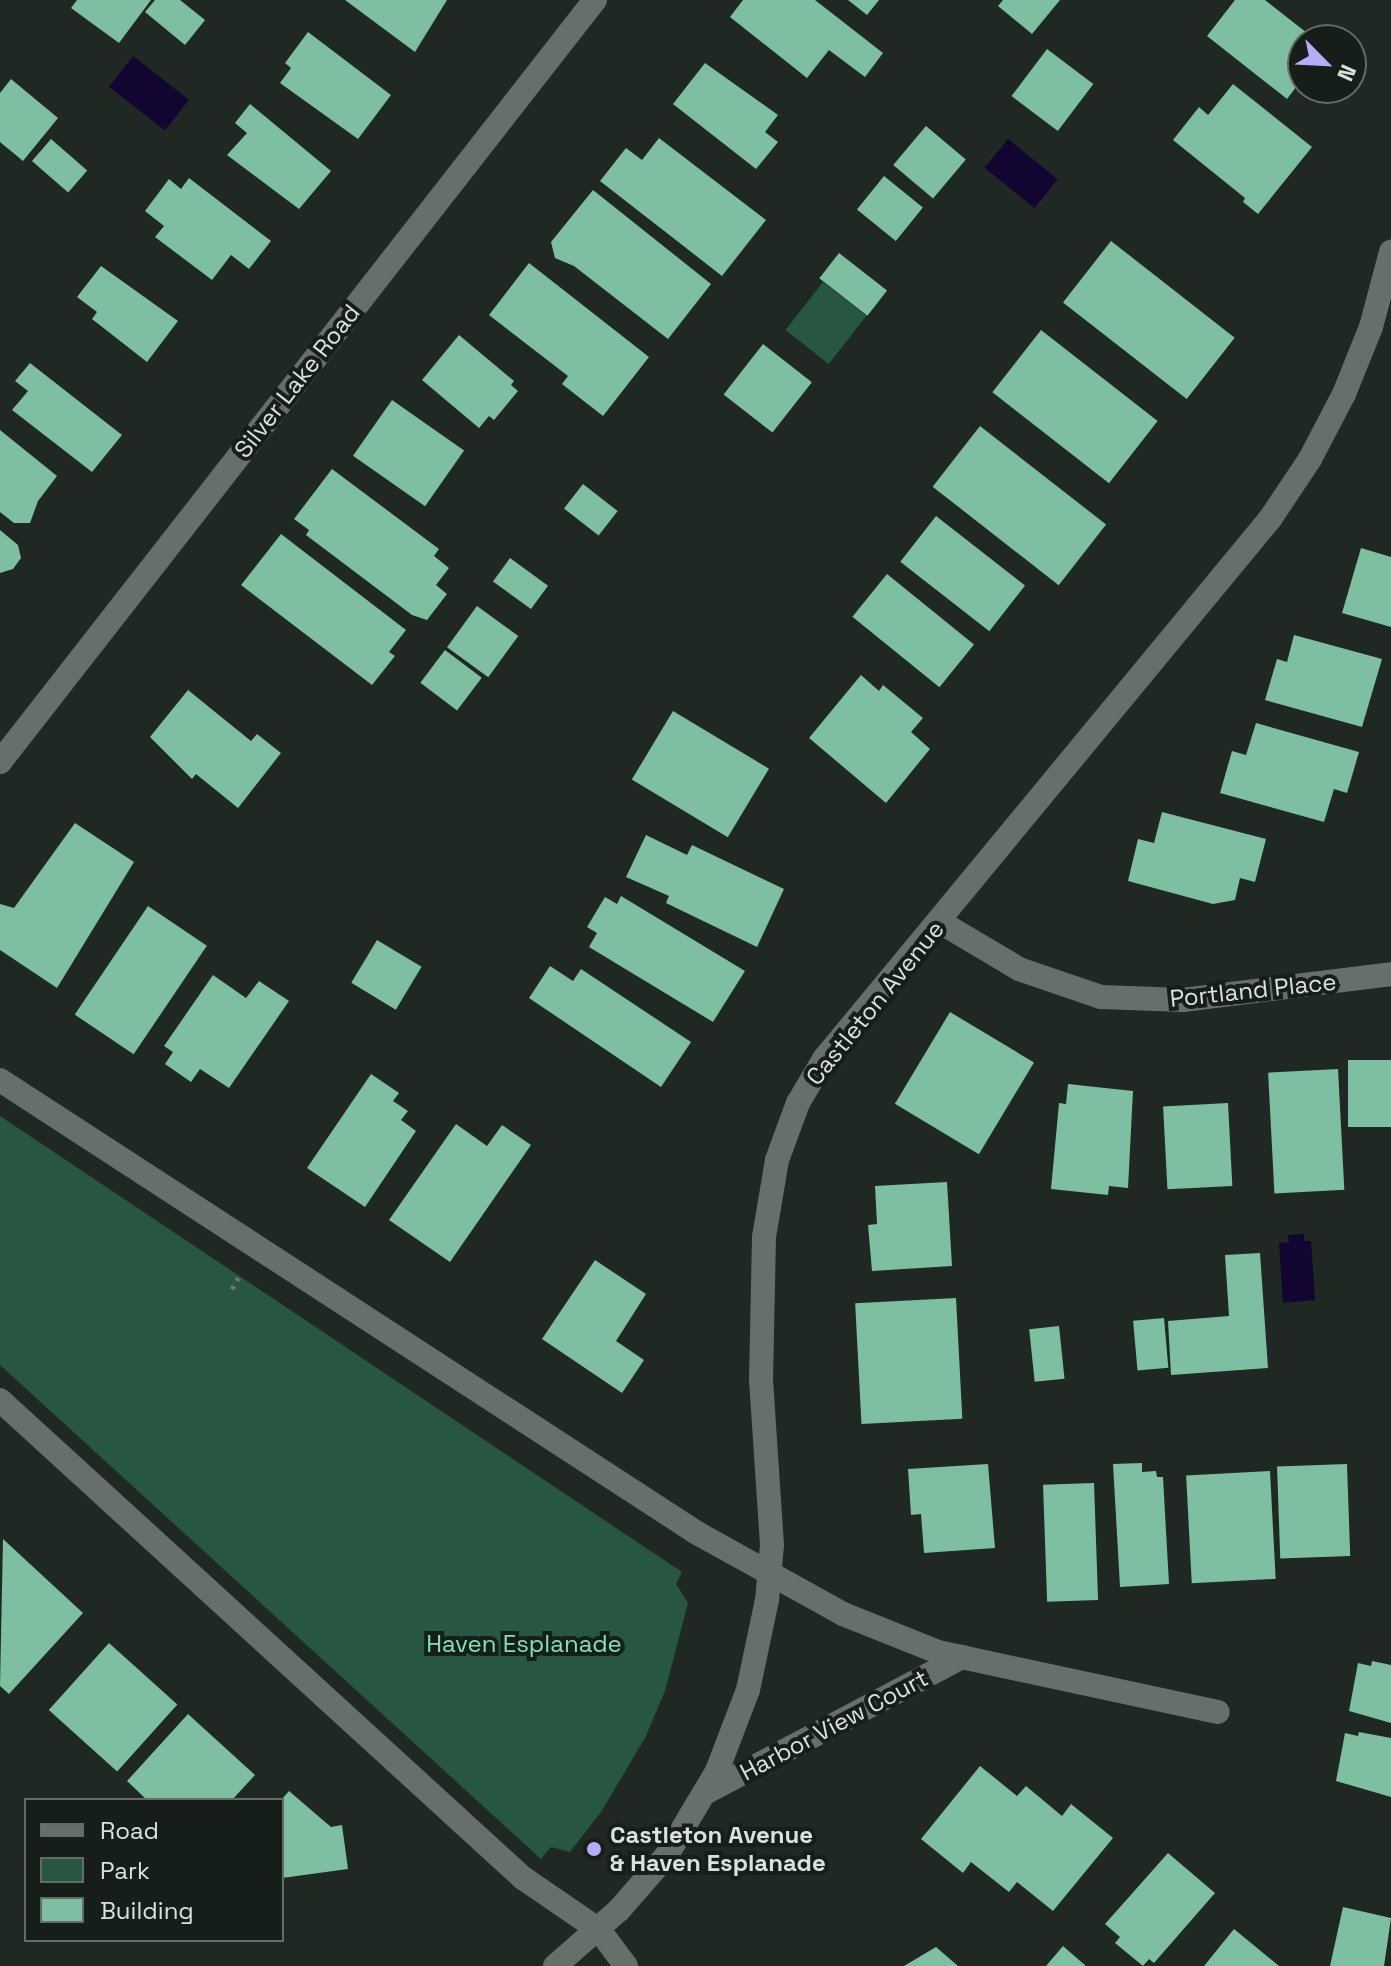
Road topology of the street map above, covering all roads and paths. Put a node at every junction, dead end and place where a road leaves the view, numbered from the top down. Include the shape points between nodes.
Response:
1 (595, 0) edge
2 (1391, 252) edge
3 (0, 762) edge
4 (940, 922) junction
5 (1391, 974) edge
6 (0, 1080) edge
7 (0, 1400) edge
8 (771, 1573) junction
9 (962, 1657) junction
10 (1218, 1712) dead end
11 (705, 1793) junction
12 (599, 1930) junction
13 (555, 1966) edge
14 (626, 1966) edge

1 - 3 street, Silver Lake Road
2 - 4 street, Castleton Avenue via 1349,383 1290,491 1235,566
4 - 5 street, Portland Place via 1019,969 1101,997 1211,998
4 - 8 street, Castleton Avenue via 824,1059 798,1103 777,1160 764,1237 761,1314
6 - 8 street via 697,1533
7 - 12 street via 523,1878
8 - 9 street, Harbor View Court via 871,1628
8 - 11 street, Castleton Avenue via 748,1690
9 - 10 street, Harbor View Court
9 - 11 street, Harbor View Court
11 - 12 street, Castleton Avenue via 667,1855
12 - 13 street, Castleton Avenue
12 - 14 street

